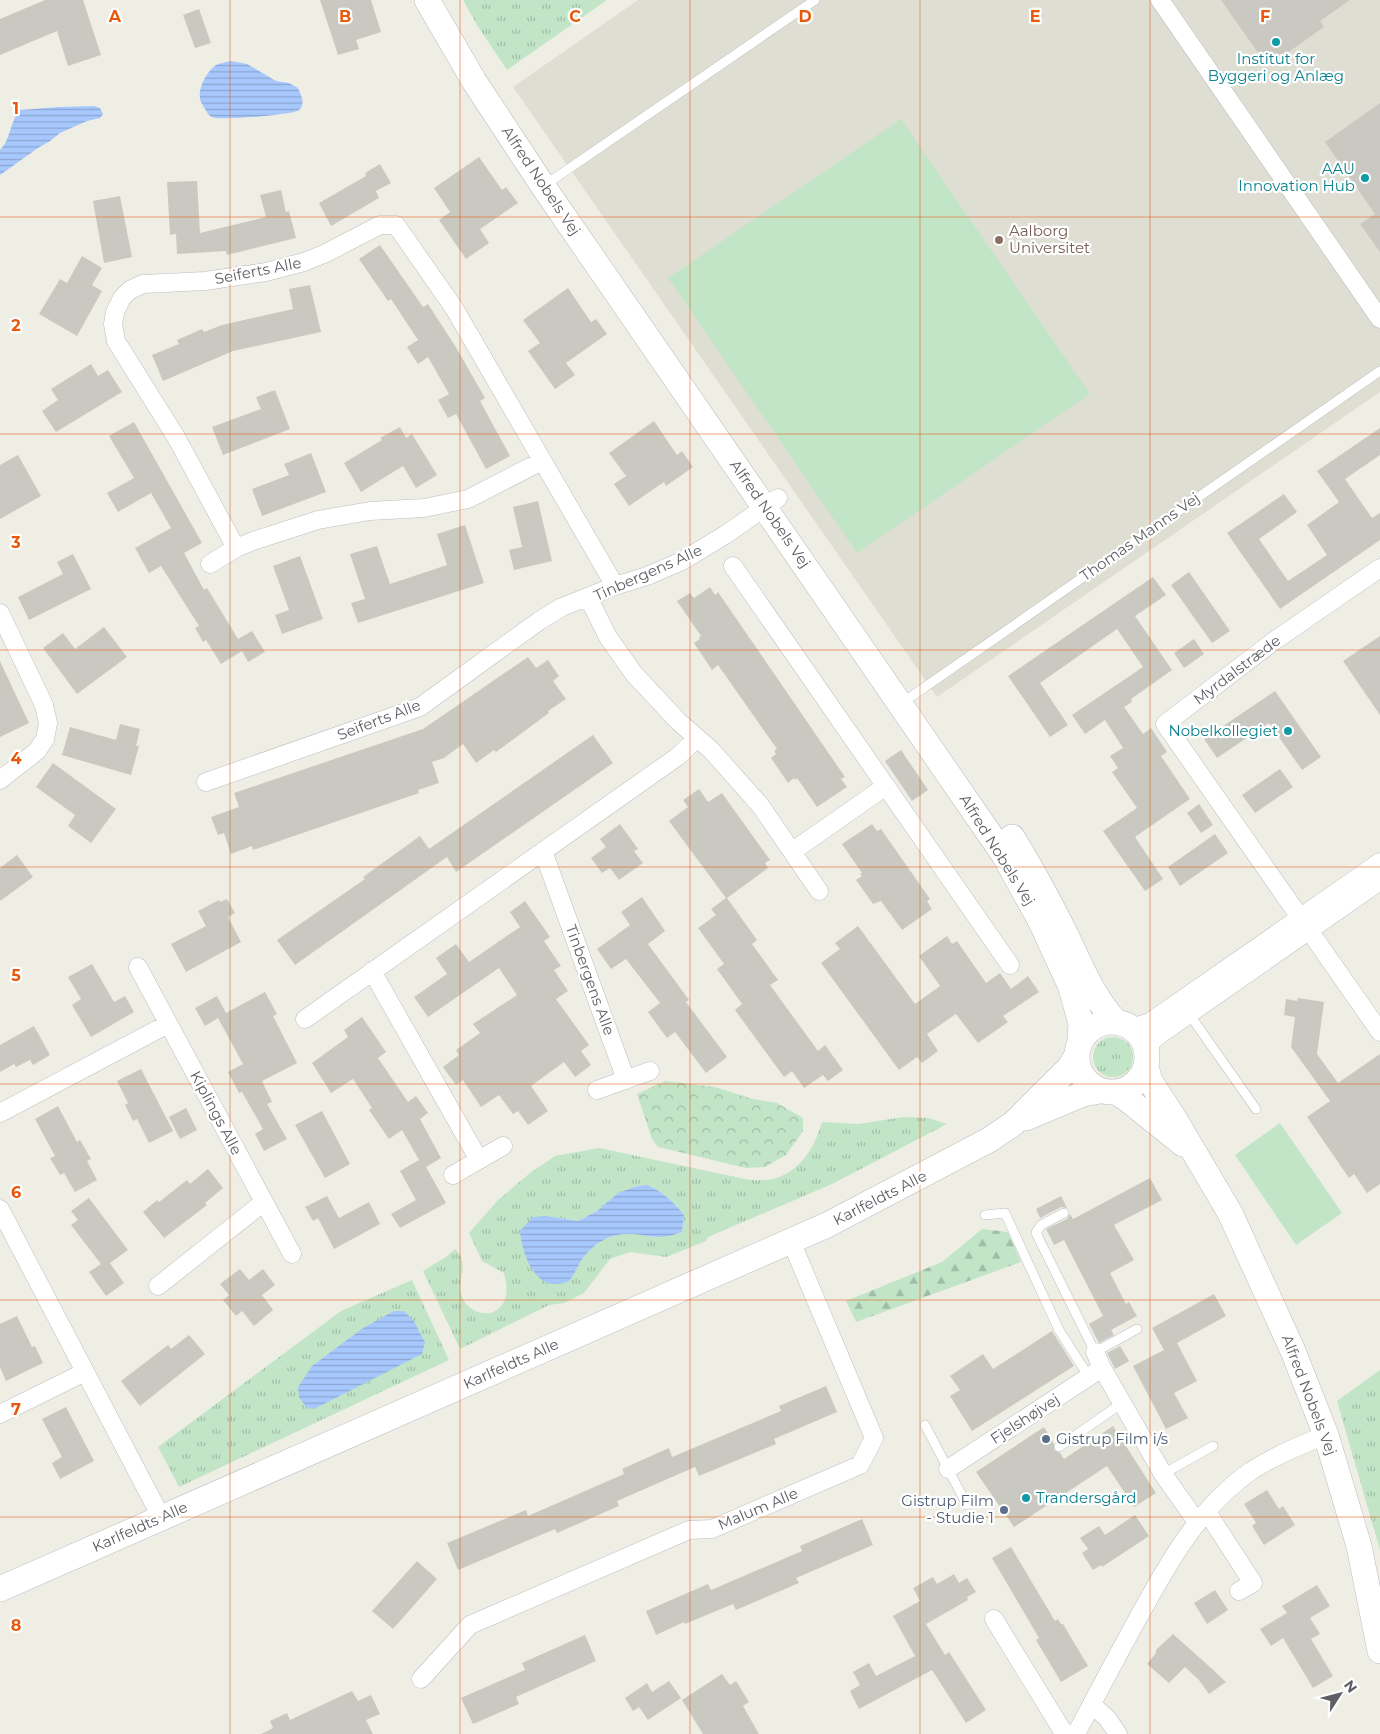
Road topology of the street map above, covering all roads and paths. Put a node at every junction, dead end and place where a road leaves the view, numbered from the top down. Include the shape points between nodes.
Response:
1 (427, 0) edge
2 (447, 0) edge
3 (815, 0) edge
4 (1160, 0) edge
5 (550, 181) junction
6 (1380, 318) edge
7 (1380, 371) edge
8 (542, 461) junction
9 (772, 503) junction
10 (236, 548) junction
11 (210, 564) dead end
12 (733, 566) dead end
13 (1380, 568) edge
14 (614, 586) junction
15 (588, 597) junction
16 (0, 613) edge
17 (908, 699) junction
18 (696, 738) junction
19 (0, 780) edge
20 (206, 782) dead end
21 (886, 786) junction
22 (543, 851) junction
23 (793, 851) junction
24 (1380, 862) edge
25 (1380, 881) edge
26 (820, 891) dead end
27 (1304, 924) junction
28 (1010, 965) dead end
29 (138, 967) dead end
30 (372, 971) junction
31 (1185, 1008) junction
32 (305, 1019) dead end
33 (168, 1024) junction
34 (1124, 1025) junction
35 (1380, 1032) edge
36 (1078, 1049) junction
37 (1147, 1059) junction
38 (650, 1071) dead end
39 (626, 1080) junction
40 (597, 1090) dead end
41 (1108, 1092) junction
42 (1256, 1109) dead end
43 (0, 1114) edge
44 (1014, 1123) junction
45 (503, 1146) dead end
46 (1195, 1155) junction
47 (479, 1160) junction
48 (453, 1175) dead end
49 (264, 1202) junction
50 (0, 1209) edge
51 (1064, 1213) dead end
52 (985, 1215) dead end
53 (791, 1241) junction
54 (292, 1254) dead end
55 (158, 1286) dead end
56 (1137, 1329) dead end
57 (1096, 1366) junction
58 (85, 1372) junction
59 (1122, 1403) junction
60 (0, 1414) edge
61 (925, 1425) dead end
62 (1326, 1435) junction
63 (1060, 1446) dead end
64 (1213, 1446) dead end
65 (948, 1469) junction
66 (1163, 1474) junction
67 (967, 1505) dead end
68 (161, 1517) junction
69 (1202, 1517) junction
70 (0, 1589) edge
71 (1239, 1591) dead end
72 (994, 1619) dead end
73 (1380, 1651) edge
74 (421, 1679) dead end
75 (1092, 1705) junction
76 (1068, 1734) edge
77 (1076, 1734) edge
78 (1118, 1734) edge

1 - 5 street, Alfred Nobels Vej via 474,81
2 - 5 street, Alfred Nobels Vej
3 - 5 lane
4 - 6 street
5 - 9 street, Alfred Nobels Vej
7 - 17 lane, Thomas Manns Vej
8 - 10 street via 468,499 424,508 370,511 318,520
8 - 10 street, Seiferts Alle via 454,308 396,225 380,225 324,254 266,272 205,281 143,284 122,298 115,312 116,341 176,436
8 - 14 street, Seiferts Alle
9 - 14 street, Tinbergens Alle via 682,561
9 - 17 street, Alfred Nobels Vej
10 - 11 street
12 - 21 street
13 - 27 street, Myrdalstræde via 1274,641 1165,724
14 - 15 street, Tinbergens Alle
15 - 18 street, Tinbergens Alle via 608,637 634,674
15 - 20 street, Seiferts Alle via 562,606 539,621 420,707
16 - 19 street via 44,705 48,723 45,739 37,751
17 - 34 street, Alfred Nobels Vej via 1021,852 1040,882 1106,1011
17 - 36 street, Alfred Nobels Vej via 1004,855 1041,922 1070,985 1081,1023
18 - 22 street via 676,757
18 - 23 street, Tinbergens Alle via 711,750 760,805
21 - 23 street
21 - 28 street
22 - 30 street
22 - 39 street, Tinbergens Alle
23 - 26 street, Tinbergens Alle
24 - 27 street
25 - 27 street
27 - 31 street
27 - 35 street, Myrdalstræde
29 - 33 street, Kiplings Alle
30 - 32 street
30 - 47 street
31 - 34 street via 1150,1022
31 - 37 street via 1153,1040
31 - 42 lane
33 - 43 street
33 - 49 street, Kiplings Alle
34 - 36 street via 1105,1022 1094,1026 1086,1033
34 - 37 street via 1144,1042
36 - 41 street via 1082,1077 1090,1085
36 - 44 street, Karlfeldts Alle via 1070,1067
37 - 41 street via 1142,1077 1135,1085 1126,1090
37 - 46 street, Alfred Nobels Vej via 1150,1081
38 - 39 street
39 - 40 street
41 - 44 street, Karlfeldts Alle via 1084,1094
41 - 46 street, Alfred Nobels Vej via 1156,1122
44 - 53 street, Karlfeldts Alle via 976,1148
45 - 47 street
46 - 62 street, Alfred Nobels Vej via 1230,1213 1293,1350
47 - 48 street
49 - 54 street, Kiplings Alle
49 - 55 street
50 - 58 street
51 - 57 lane via 1041,1225 1036,1233
52 - 57 lane via 1005,1213 1060,1330
53 - 68 street, Karlfeldts Alle
53 - 74 street, Malum Alle via 874,1438 860,1465 712,1529 689,1530 470,1624
56 - 57 lane
57 - 59 street
57 - 65 street, Fjelshøjvej
58 - 60 street
58 - 68 street
59 - 63 lane
59 - 66 street
61 - 65 lane
62 - 69 street via 1283,1453 1251,1472
62 - 73 street, Alfred Nobels Vej via 1359,1546
64 - 66 lane
65 - 67 lane
66 - 69 street
68 - 70 street, Karlfeldts Alle
69 - 71 street via 1253,1583
69 - 75 street via 1171,1559
72 - 76 street via 1062,1730
75 - 77 street
75 - 78 street

